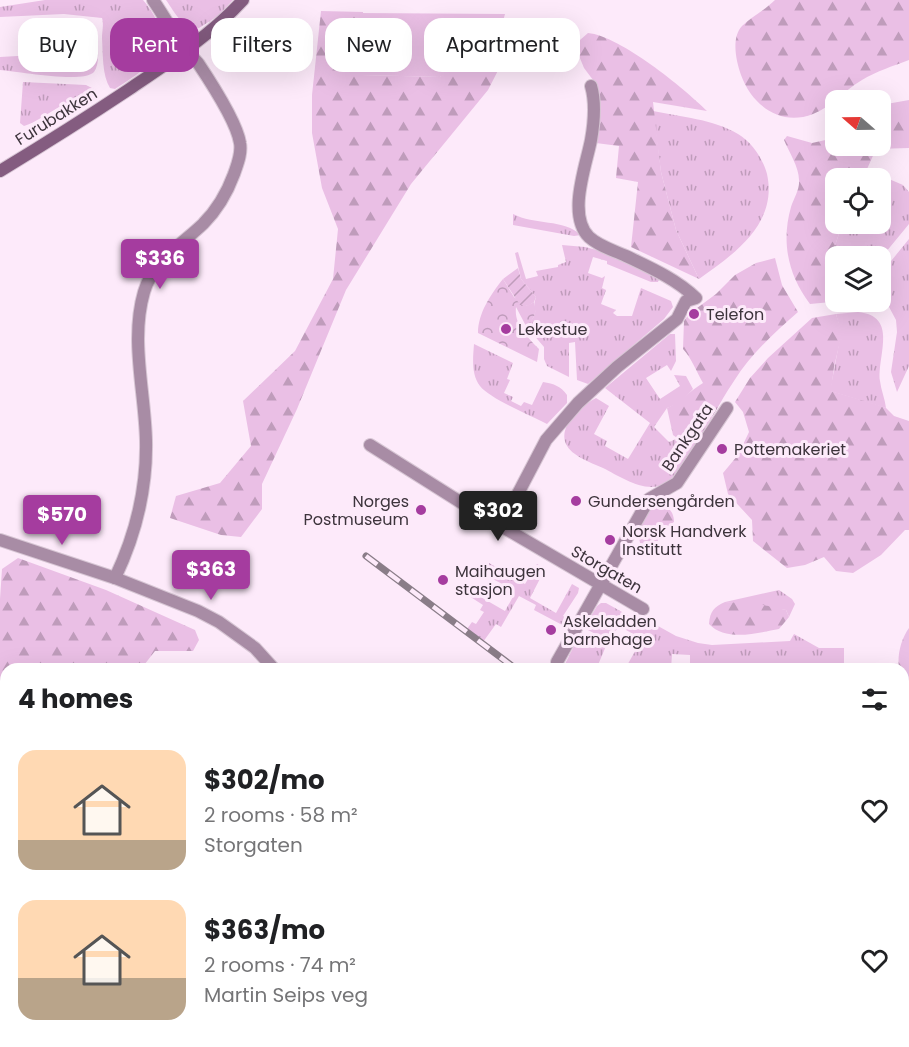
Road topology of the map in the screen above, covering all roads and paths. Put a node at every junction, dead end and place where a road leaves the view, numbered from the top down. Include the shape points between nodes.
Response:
1 (153, 0) edge
2 (243, 0) edge
3 (165, 18) edge
4 (199, 39) edge
5 (199, 65) edge
6 (154, 72) edge
7 (591, 86) dead end
8 (0, 171) edge
9 (727, 408) dead end
10 (370, 445) dead end
11 (501, 526) junction
12 (0, 540) edge
13 (115, 578) junction
14 (601, 585) junction
15 (643, 609) dead end
16 (557, 662) dead end
17 (269, 663) edge

1 - 3 street
2 - 4 street, Furubakken
5 - 13 street via 235,127 241,150 222,201 204,223 159,263 145,288 137,332 145,471 138,518
6 - 8 street, Furubakken
7 - 11 street via 591,139 578,205 583,228 601,246 682,285 696,298 686,301 677,319 585,397 546,441
9 - 14 street, Bankgata via 677,483 650,499
10 - 11 street, Storgaten
11 - 14 street, Storgaten
12 - 13 street
13 - 17 street via 219,622
14 - 15 street, Storgaten
14 - 16 street, Bankgata

